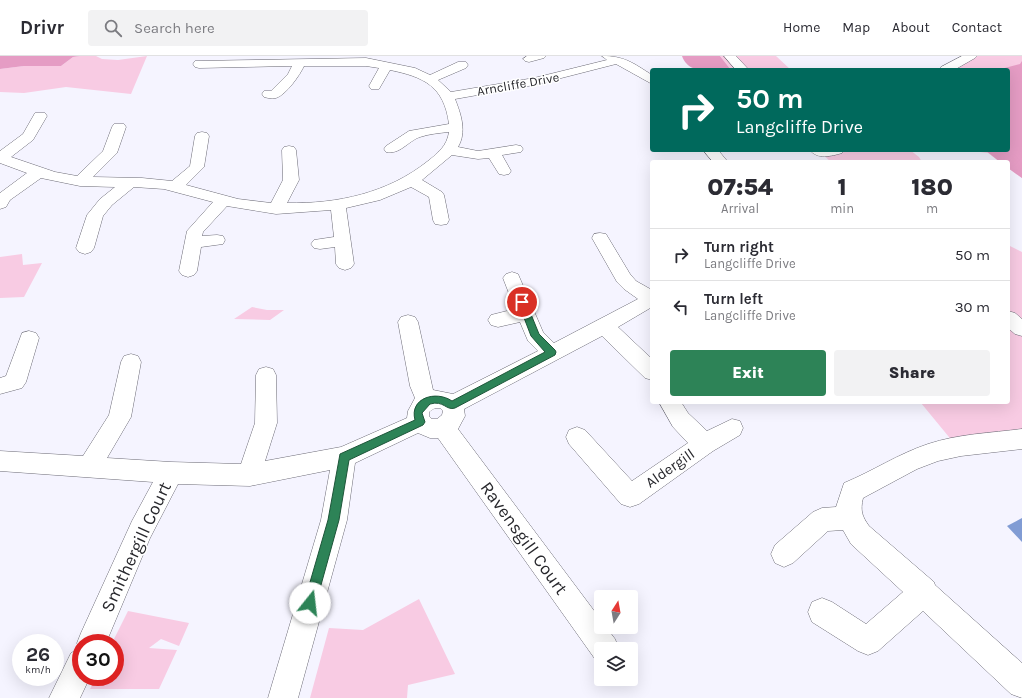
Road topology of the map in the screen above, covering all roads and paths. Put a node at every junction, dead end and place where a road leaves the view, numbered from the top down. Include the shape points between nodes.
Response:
1 (730, 56) edge
2 (971, 56) edge
3 (613, 58) edge
4 (285, 59) edge
5 (368, 59) edge
6 (300, 62) junction
7 (198, 64) dead end
8 (462, 65) dead end
9 (388, 66) junction
10 (741, 68) edge
11 (949, 68) edge
12 (430, 79) junction
13 (650, 79) edge
14 (375, 86) dead end
15 (276, 95) dead end
16 (448, 96) junction
17 (40, 116) dead end
18 (119, 127) dead end
19 (456, 127) junction
20 (202, 136) dead end
21 (516, 149) dead end
22 (289, 150) dead end
23 (391, 150) dead end
24 (449, 150) junction
25 (712, 152) edge
26 (819, 152) edge
27 (494, 154) junction
28 (0, 158) edge
29 (719, 160) edge
30 (829, 160) edge
31 (504, 171) dead end
32 (39, 172) junction
33 (80, 181) junction
34 (412, 181) junction
35 (129, 183) junction
36 (176, 186) junction
37 (223, 200) junction
38 (23, 203) dead end
39 (0, 205) edge
40 (338, 205) junction
41 (276, 208) junction
42 (441, 220) dead end
43 (600, 238) dead end
44 (218, 240) dead end
45 (343, 240) junction
46 (193, 243) junction
47 (320, 244) dead end
48 (85, 248) dead end
49 (345, 264) dead end
50 (188, 271) dead end
51 (512, 278) dead end
52 (650, 298) edge
53 (650, 300) edge
54 (526, 314) junction
55 (498, 320) dead end
56 (1010, 320) edge
57 (408, 322) dead end
58 (604, 326) junction
59 (1022, 329) edge
60 (29, 338) dead end
61 (551, 352) junction
62 (131, 362) dead end
63 (650, 370) edge
64 (266, 375) dead end
65 (0, 386) edge
66 (671, 404) edge
67 (435, 414) junction
68 (732, 428) dead end
69 (577, 437) dead end
70 (1022, 439) edge
71 (705, 444) junction
72 (344, 457) junction
73 (2, 463) edge
74 (90, 466) junction
75 (171, 473) junction
76 (250, 475) junction
77 (849, 518) junction
78 (784, 554) dead end
79 (924, 592) junction
80 (822, 612) dead end
81 (95, 634) edge
82 (600, 642) edge
83 (72, 682) edge
84 (1022, 683) edge
85 (64, 698) edge
86 (283, 698) edge

1 - 10 street
2 - 11 street
3 - 13 street
3 - 16 street, Arncliffe Drive via 562,77
4 - 6 street
4 - 7 street
5 - 6 street
5 - 9 street
6 - 15 street via 293,76
8 - 12 street
9 - 12 street
9 - 14 street
12 - 16 street
16 - 19 street
17 - 28 street via 28,137
18 - 33 street via 110,153
19 - 23 street via 414,134
19 - 24 street via 456,138
20 - 36 street via 196,167
21 - 27 street
22 - 41 street via 291,180
24 - 27 street via 478,155
24 - 34 street
25 - 29 street
26 - 30 street
27 - 31 street
28 - 32 street
32 - 33 street
32 - 39 street via 4,197
33 - 35 street
34 - 40 street via 371,197
34 - 42 street via 436,195
35 - 36 street via 151,182
35 - 48 street via 95,215
36 - 37 street
37 - 41 street
37 - 46 street via 195,231
38 - 39 street
40 - 41 street
40 - 45 street
43 - 52 street via 623,278
44 - 46 street
45 - 47 street
45 - 49 street
46 - 50 street
51 - 54 street
53 - 58 street
54 - 55 street
54 - 61 street via 536,336
56 - 59 street
57 - 67 street, Ravensgill Court via 421,386
58 - 61 street
58 - 63 street
60 - 65 street via 15,382
61 - 67 street
62 - 74 street via 120,417
64 - 76 street via 266,423
66 - 71 street, Aldergill via 683,424
67 - 72 street
67 - 82 street, Ravensgill Court
68 - 71 street
69 - 71 street, Aldergill via 630,496
70 - 77 street via 929,453 904,464 875,482 853,491 847,507
72 - 76 street
72 - 86 street via 334,520
73 - 74 street
74 - 75 street
75 - 76 street
75 - 81 street, Smithergill Court
77 - 78 street via 822,520
77 - 79 street via 860,535
79 - 80 street via 868,641
79 - 84 street
83 - 85 street

